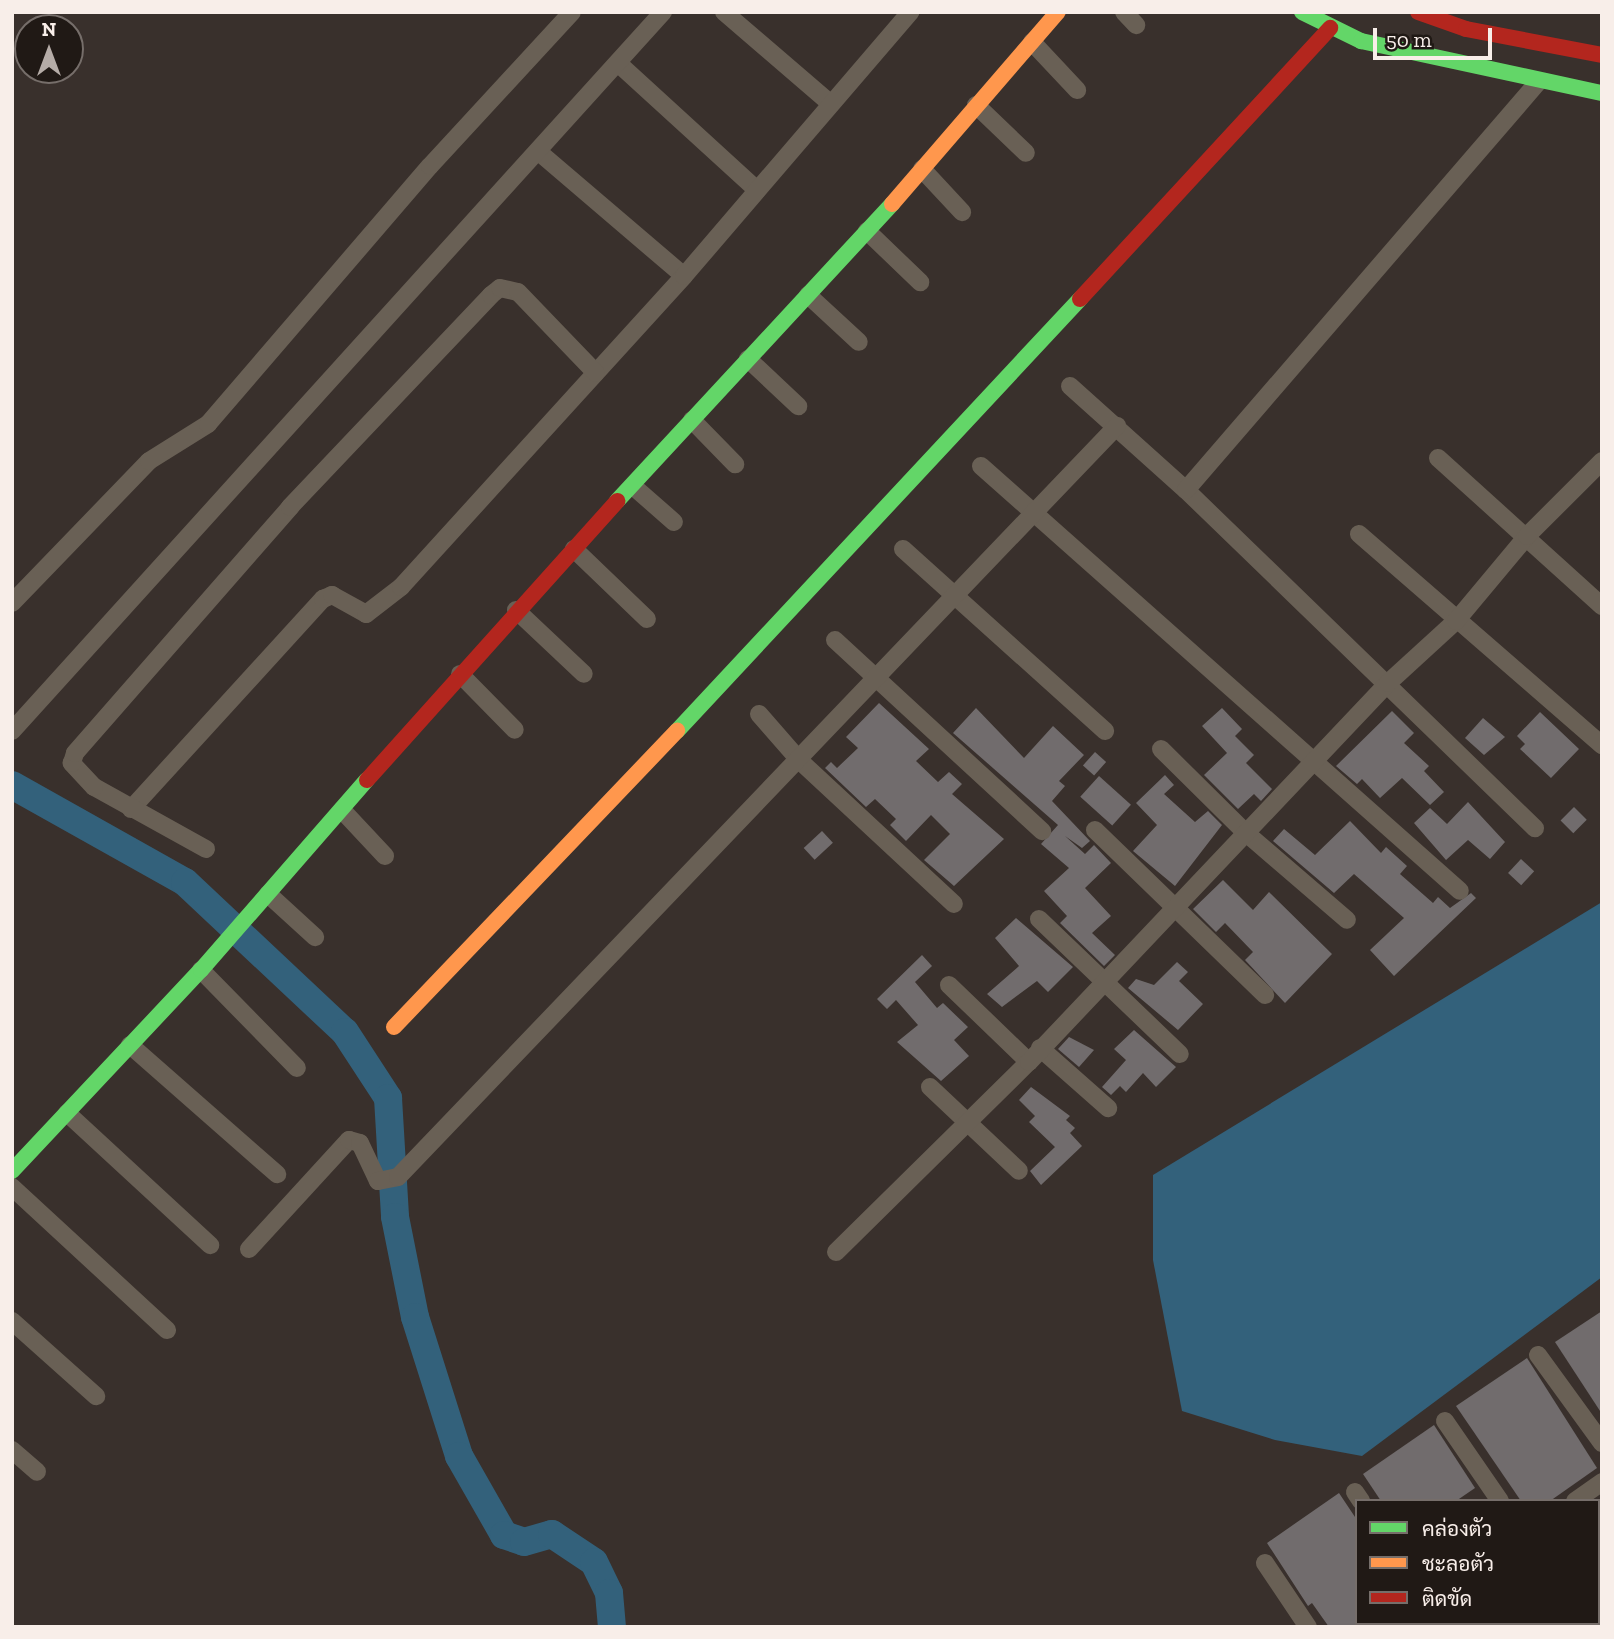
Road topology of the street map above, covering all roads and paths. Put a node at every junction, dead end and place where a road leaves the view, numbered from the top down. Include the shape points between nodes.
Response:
1 (572, 12) edge
2 (663, 12) edge
3 (724, 12) edge
4 (1058, 12) edge
5 (1302, 12) edge
6 (1418, 12) edge
7 (904, 14) edge
8 (1330, 28) junction
9 (1032, 42) junction
10 (1602, 55) edge
11 (619, 64) junction
12 (1539, 81) junction
13 (1077, 90) dead end
14 (1602, 93) edge
15 (831, 104) junction
16 (976, 105) junction
17 (540, 153) junction
18 (1026, 153) dead end
19 (922, 169) junction
20 (757, 190) junction
21 (962, 212) dead end
22 (867, 231) junction
23 (684, 276) junction
24 (920, 282) dead end
25 (808, 295) junction
26 (859, 342) dead end
27 (748, 359) junction
28 (596, 373) junction
29 (1070, 386) dead end
30 (798, 406) dead end
31 (692, 420) junction
32 (1117, 426) junction
33 (1438, 458) dead end
34 (1602, 461) edge
35 (735, 464) dead end
36 (981, 466) dead end
37 (634, 487) junction
38 (1186, 490) junction
39 (1035, 517) junction
40 (674, 522) dead end
41 (1359, 534) dead end
42 (1527, 536) junction
43 (903, 549) dead end
44 (574, 550) junction
45 (957, 597) junction
46 (12, 603) edge
47 (1602, 606) edge
48 (516, 610) junction
49 (647, 619) dead end
50 (1456, 621) junction
51 (835, 640) dead end
52 (460, 674) junction
53 (584, 674) dead end
54 (878, 676) junction
55 (1388, 683) junction
56 (759, 714) dead end
57 (515, 730) dead end
58 (1105, 731) dead end
59 (12, 732) edge
60 (1602, 745) edge
61 (1161, 749) dead end
62 (1315, 760) junction
63 (800, 761) junction
64 (131, 809) junction
65 (342, 810) junction
66 (1535, 828) dead end
67 (1095, 830) dead end
68 (1042, 831) dead end
69 (1246, 833) junction
70 (206, 849) dead end
71 (385, 856) dead end
72 (1460, 891) dead end
73 (268, 894) junction
74 (954, 904) dead end
75 (1174, 909) junction
76 (1039, 919) dead end
77 (1347, 920) dead end
78 (315, 937) dead end
79 (201, 970) junction
80 (1104, 980) junction
81 (948, 985) dead end
82 (1265, 995) dead end
83 (394, 1027) dead end
84 (131, 1045) junction
85 (1180, 1054) dead end
86 (1035, 1055) junction
87 (297, 1068) dead end
88 (930, 1087) dead end
89 (1108, 1108) dead end
90 (67, 1113) junction
91 (968, 1121) junction
92 (12, 1171) edge
93 (1019, 1171) dead end
94 (277, 1174) dead end
95 (12, 1187) edge
96 (210, 1245) dead end
97 (249, 1249) dead end
98 (836, 1252) dead end
99 (12, 1321) edge
100 (167, 1330) dead end
101 (1538, 1355) dead end
102 (96, 1396) dead end
103 (1446, 1421) dead end
104 (1602, 1443) edge
105 (12, 1450) edge
106 (37, 1472) dead end
107 (1602, 1482) edge
108 (1499, 1499) edge
109 (1578, 1499) edge
110 (1265, 1563) dead end
111 (1308, 1627) edge

1 - 46 street via 208,424 149,461
2 - 11 street
3 - 15 street
4 - 9 street
5 - 8 street
6 - 10 street via 1466,29
7 - 15 street
8 - 12 street via 1405,53
8 - 83 street via 816,586
9 - 13 street
9 - 16 street
11 - 17 street
11 - 20 street
12 - 14 street
12 - 38 street
15 - 20 street
16 - 18 street
16 - 19 street
17 - 23 street
17 - 59 street
19 - 21 street
19 - 22 street
20 - 23 street
22 - 24 street
22 - 25 street
23 - 28 street
25 - 26 street
25 - 27 street
27 - 30 street
27 - 31 street
28 - 64 street via 392,595 366,614 332,595 323,599
28 - 64 street via 518,292 500,289 491,295 290,507 75,753 72,763 94,787
29 - 32 street
31 - 35 street
31 - 37 street
32 - 38 street
32 - 39 street
33 - 42 street
34 - 42 street
36 - 39 street
37 - 40 street
37 - 44 street
38 - 55 street
39 - 45 street
39 - 62 street
41 - 50 street
42 - 47 street
42 - 50 street
43 - 45 street
44 - 48 street
44 - 49 street
45 - 54 street
45 - 58 street
48 - 52 street
48 - 53 street
50 - 55 street
50 - 60 street
51 - 54 street
52 - 57 street
52 - 65 street
54 - 63 street
54 - 68 street
55 - 62 street
55 - 66 street
56 - 63 street
61 - 69 street
62 - 69 street
62 - 72 street
63 - 74 street
63 - 97 street via 398,1177 378,1181 360,1143 345,1142
64 - 70 street
65 - 71 street
65 - 73 street
67 - 75 street
69 - 75 street
69 - 77 street
73 - 78 street
73 - 79 street
75 - 80 street
75 - 82 street
76 - 80 street
79 - 84 street
79 - 87 street
80 - 85 street
80 - 86 street
81 - 86 street
84 - 90 street
84 - 94 street
86 - 89 street
86 - 91 street
88 - 91 street
90 - 92 street
90 - 96 street
91 - 93 street
91 - 98 street
95 - 100 street
99 - 102 street
101 - 104 street
103 - 108 street
105 - 106 street
107 - 109 street
110 - 111 street

